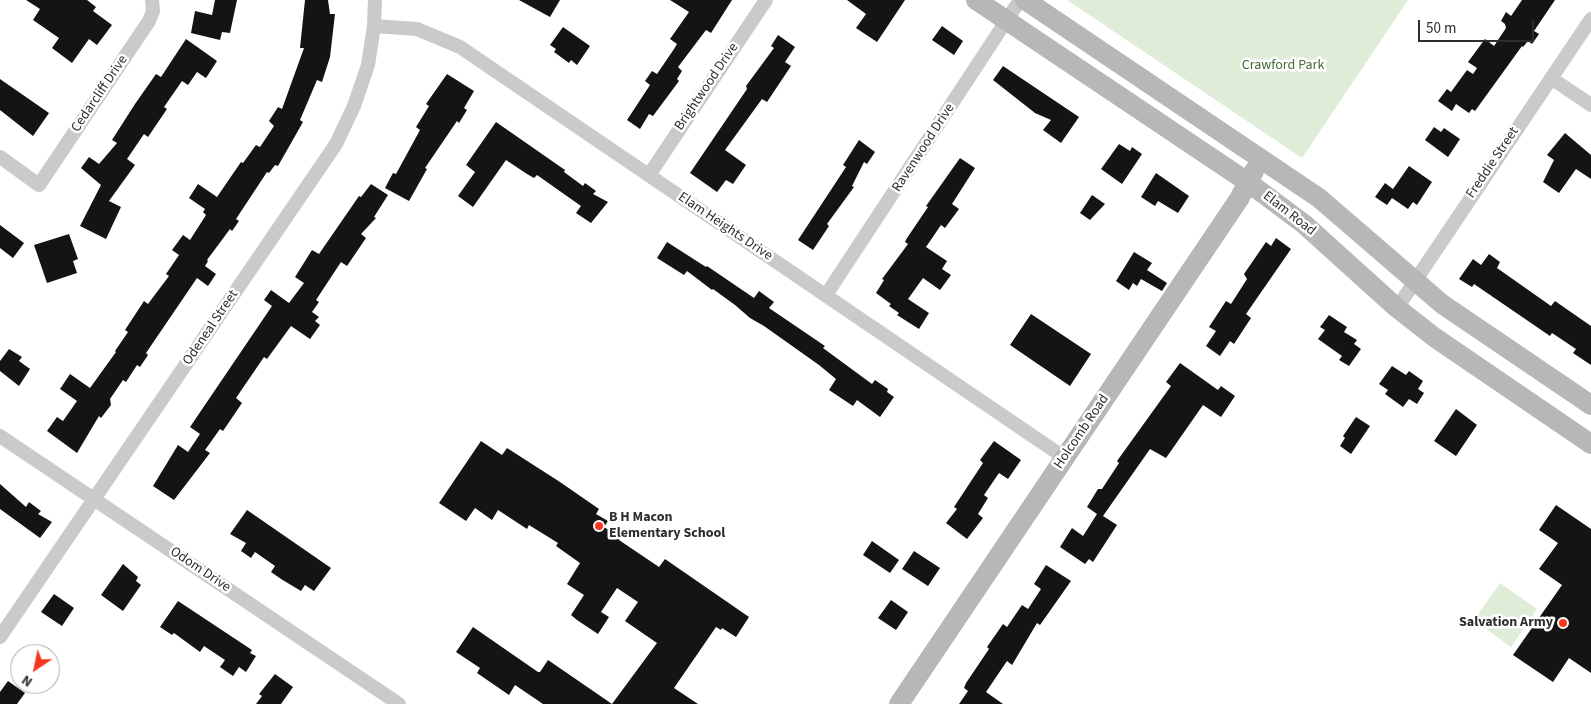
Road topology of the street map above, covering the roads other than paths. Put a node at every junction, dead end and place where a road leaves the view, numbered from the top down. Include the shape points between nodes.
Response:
1 (152, 0) edge
2 (375, 0) edge
3 (766, 0) edge
4 (976, 0) edge
5 (1020, 0) edge
6 (1025, 0) edge
7 (1591, 18) edge
8 (1008, 21) junction
9 (374, 26) junction
10 (1551, 78) junction
11 (1591, 105) edge
12 (1260, 156) junction
13 (0, 157) edge
14 (649, 175) junction
15 (1249, 183) junction
16 (1415, 279) junction
17 (826, 295) junction
18 (1397, 308) junction
19 (1591, 405) edge
20 (0, 436) edge
21 (1588, 436) edge
22 (1065, 458) junction
23 (94, 499) junction
24 (0, 637) edge
25 (399, 704) edge
26 (898, 704) edge

1 - 13 street, Cedarcliff Drive via 149,21 39,185
2 - 9 street, Odeneal Street
3 - 14 street, Brightwood Drive
4 - 8 main road, Elam Road
5 - 8 street, Ravenwood Drive
6 - 12 main road, Elam Road
7 - 10 street, Freddie Street
8 - 15 main road, Elam Road
8 - 17 street, Ravenwood Drive
9 - 14 street, Elam Heights Drive via 417,30 460,47
9 - 23 street, Odeneal Street via 368,65 336,144
10 - 11 street
10 - 16 street, Freddie Street
12 - 15 main road, Holcomb Road
12 - 16 main road, Elam Road via 1319,198
14 - 17 street, Elam Heights Drive
15 - 18 main road, Elam Road via 1304,224
15 - 22 main road, Holcomb Road
16 - 18 street, Freddie Street
16 - 19 main road, Elam Road via 1442,304
17 - 22 street, Elam Heights Drive
18 - 21 main road, Elam Road via 1434,337
20 - 23 street, Odom Drive
22 - 26 main road, Holcomb Road
23 - 24 street, Odeneal Street
23 - 25 street, Odom Drive

